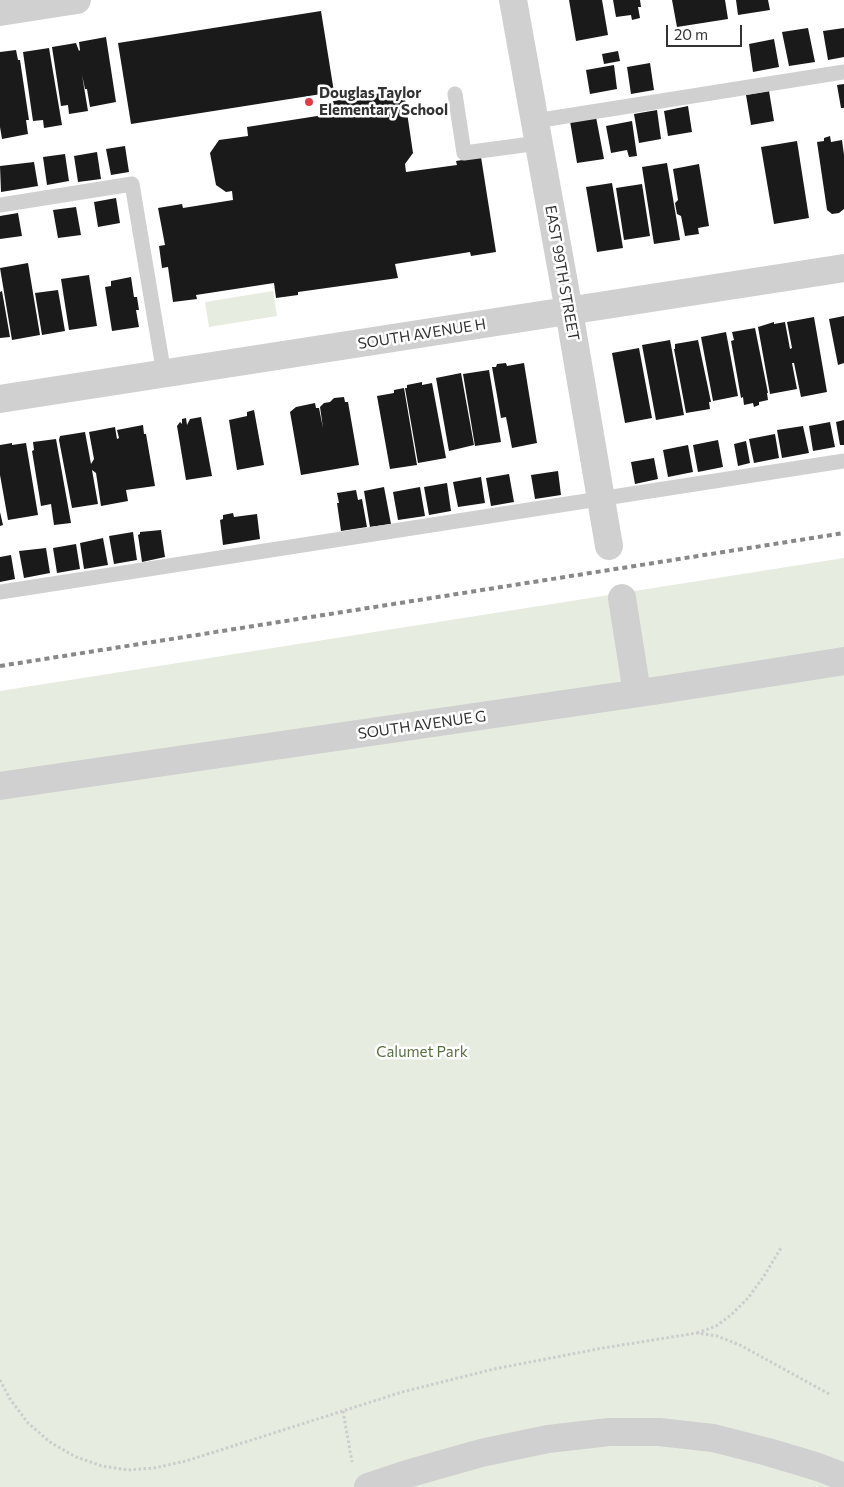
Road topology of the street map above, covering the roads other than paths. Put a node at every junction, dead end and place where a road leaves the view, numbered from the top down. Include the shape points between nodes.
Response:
1 (77, 0) edge
2 (513, 0) edge
3 (0, 12) edge
4 (844, 72) edge
5 (455, 94) dead end
6 (537, 132) junction
7 (0, 205) edge
8 (844, 268) edge
9 (569, 311) junction
10 (164, 374) junction
11 (0, 399) edge
12 (844, 461) edge
13 (601, 499) junction
14 (609, 546) dead end
15 (0, 592) edge
16 (622, 598) dead end
17 (844, 661) edge
18 (638, 693) junction
19 (0, 786) edge
20 (844, 1477) edge
21 (368, 1487) edge

1 - 3 street
2 - 6 street, EAST 99TH STREET
4 - 6 lane
5 - 6 lane via 464,153
6 - 9 street, EAST 99TH STREET
7 - 10 lane via 132,184
8 - 9 street, SOUTH AVENUE H
9 - 10 street, SOUTH AVENUE H
9 - 13 street, EAST 99TH STREET
10 - 11 street, SOUTH AVENUE H
12 - 13 lane
13 - 14 street, EAST 99TH STREET
13 - 15 lane
16 - 18 street
17 - 18 street, SOUTH AVENUE G
18 - 19 street, SOUTH AVENUE G
20 - 21 street via 713,1438 659,1432 609,1432 548,1439 481,1453

